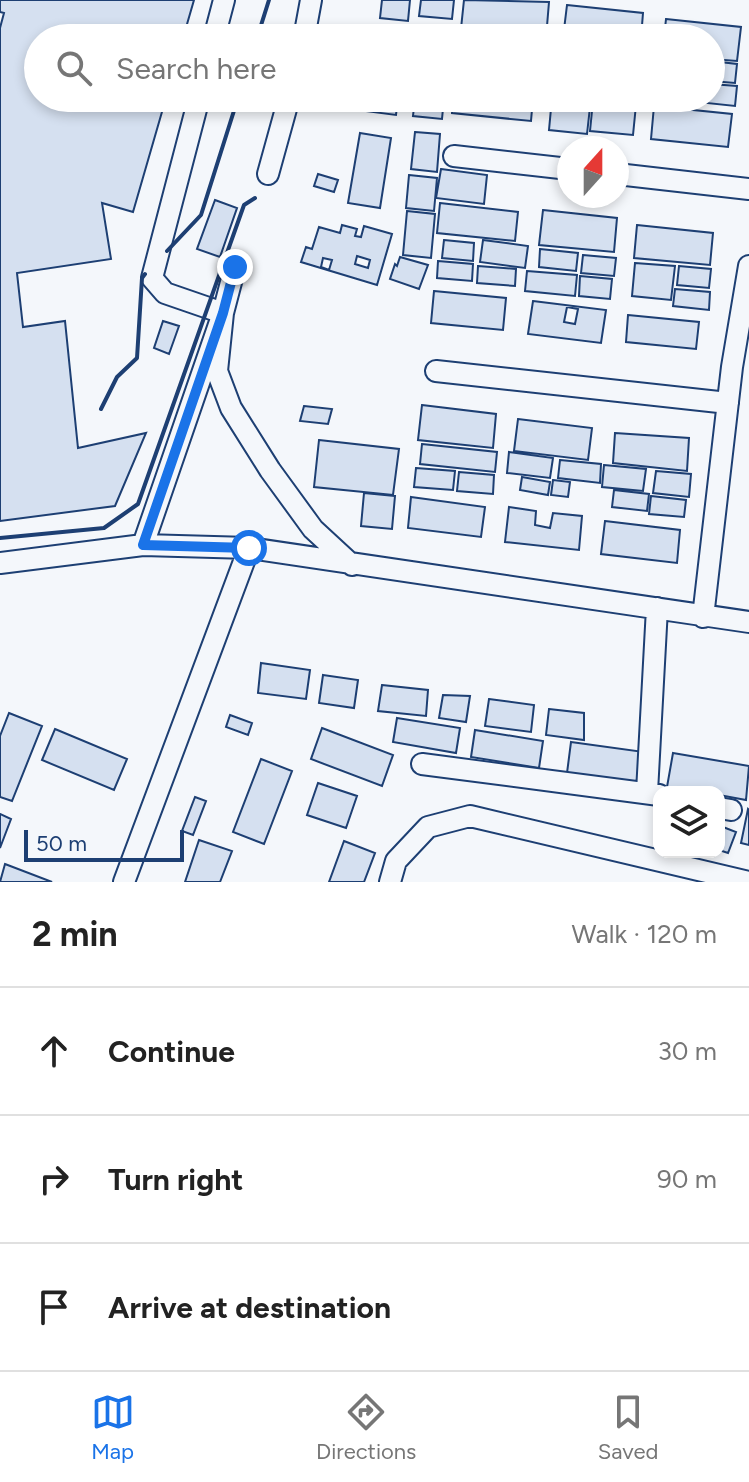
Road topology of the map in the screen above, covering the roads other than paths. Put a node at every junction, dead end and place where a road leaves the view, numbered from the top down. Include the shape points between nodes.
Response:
1 (224, 0) edge
2 (311, 0) edge
3 (218, 24) edge
4 (307, 24) edge
5 (195, 112) edge
6 (285, 112) edge
7 (454, 156) dead end
8 (557, 168) edge
9 (268, 174) dead end
10 (629, 175) edge
11 (749, 189) edge
12 (749, 266) edge
13 (235, 267) dead end
14 (223, 313) junction
15 (740, 368) edge
16 (436, 371) dead end
17 (728, 403) junction
18 (143, 545) junction
19 (249, 548) junction
20 (353, 566) junction
21 (2, 568) edge
22 (657, 608) junction
23 (703, 617) junction
24 (749, 622) edge
25 (422, 764) dead end
26 (653, 786) edge
27 (653, 794) edge
28 (124, 882) edge
29 (390, 882) edge
30 (749, 882) edge

1 - 3 street
2 - 4 street
5 - 14 street via 152,278 165,293
6 - 9 street
7 - 8 street
10 - 11 street
12 - 15 street
13 - 14 street
14 - 18 street
14 - 20 street via 217,371 231,408 313,529
15 - 17 street
16 - 17 street
17 - 23 street
18 - 19 street
18 - 21 street
19 - 20 street
19 - 28 street
20 - 22 street
22 - 23 street
22 - 26 street
23 - 24 street
25 - 27 street
29 - 30 street via 396,861 428,827 470,816

